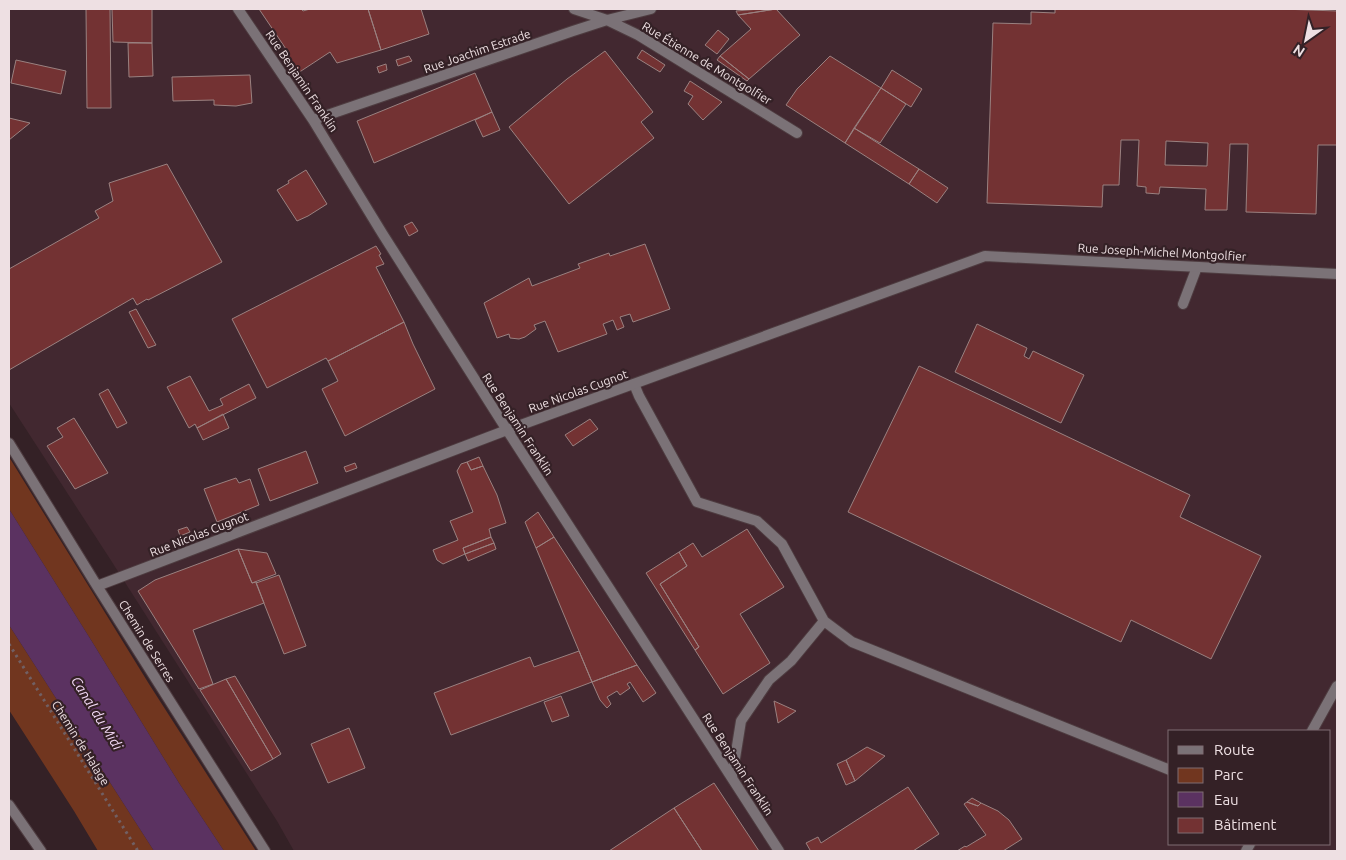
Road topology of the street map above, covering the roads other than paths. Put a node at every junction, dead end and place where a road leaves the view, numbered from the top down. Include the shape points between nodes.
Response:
1 (238, 9) edge
2 (574, 9) edge
3 (651, 9) edge
4 (608, 20) junction
5 (314, 120) junction
6 (797, 133) dead end
7 (985, 256) joint
8 (1197, 266) junction
9 (1337, 274) edge
10 (1183, 304) dead end
11 (634, 384) junction
12 (507, 430) junction
13 (9, 443) edge
14 (97, 586) junction
15 (824, 621) junction
16 (1337, 686) edge
17 (1313, 730) edge
18 (1168, 769) edge
19 (732, 777) junction
20 (9, 805) edge
21 (41, 851) edge
22 (265, 851) edge
23 (779, 851) edge

1 - 5 street, Rue Benjamin Franklin
2 - 4 street, Rue Étienne de Montgolfier
3 - 4 street, Rue Joachim Estrade
4 - 5 street, Rue Joachim Estrade
4 - 6 street, Rue Étienne de Montgolfier via 638,35
5 - 12 street, Rue Benjamin Franklin
7 - 8 street, Rue Joseph-Michel Montgolfier
7 - 11 street, Rue Nicolas Cugnot
8 - 9 street, Rue Joseph-Michel Montgolfier
8 - 10 street
11 - 12 street, Rue Nicolas Cugnot
11 - 15 street via 697,502 756,522 782,544
12 - 14 street, Rue Nicolas Cugnot
12 - 19 street, Rue Benjamin Franklin
13 - 14 street, Chemin de Serres
14 - 22 street, Chemin de Serres
15 - 18 street via 852,642
15 - 19 street via 791,661 769,680 741,721
16 - 17 street
19 - 23 street, Rue Benjamin Franklin
20 - 21 street

